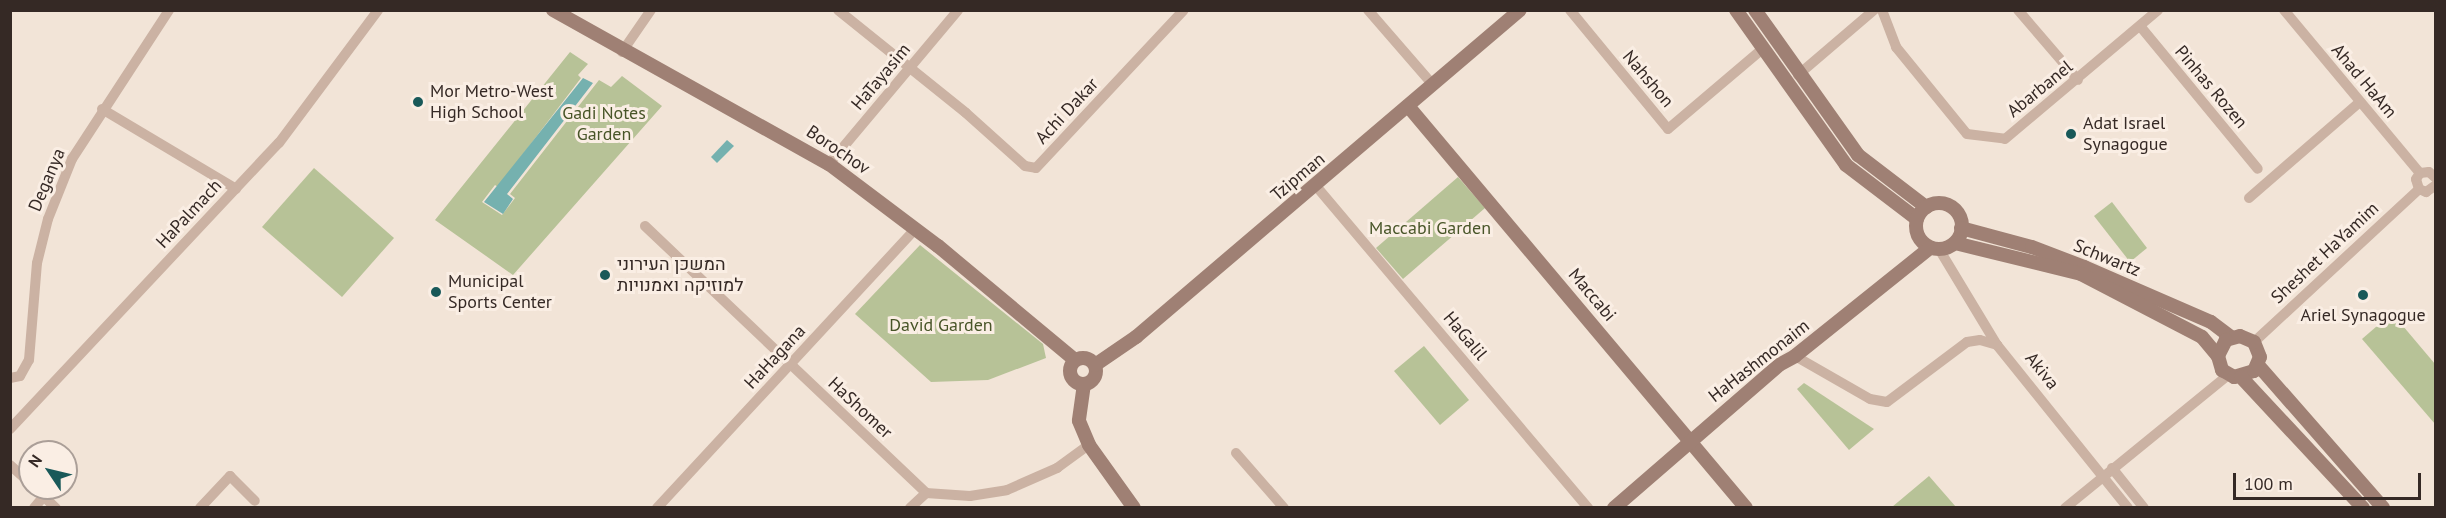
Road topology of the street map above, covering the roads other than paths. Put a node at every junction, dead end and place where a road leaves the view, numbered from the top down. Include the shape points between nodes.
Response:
1 (169, 10) edge
2 (378, 10) edge
3 (553, 10) edge
4 (651, 10) edge
5 (838, 10) edge
6 (958, 10) edge
7 (1184, 10) edge
8 (1368, 10) edge
9 (1520, 10) edge
10 (1570, 10) edge
11 (1736, 10) edge
12 (1755, 10) edge
13 (1874, 10) edge
14 (1882, 10) edge
15 (2018, 10) edge
16 (2158, 10) edge
17 (2284, 10) edge
18 (2140, 26) junction
19 (1761, 50) junction
20 (622, 52) junction
21 (909, 68) junction
22 (1798, 75) junction
23 (2078, 80) junction
24 (1433, 85) junction
25 (2360, 102) junction
26 (1408, 106) junction
27 (102, 109) junction
28 (830, 164) junction
29 (2258, 169) dead end
30 (2420, 174) junction
31 (2435, 182) edge
32 (1316, 186) junction
33 (236, 189) junction
34 (2419, 189) junction
35 (2249, 198) dead end
36 (1926, 207) junction
37 (1917, 219) junction
38 (645, 225) dead end
39 (916, 228) junction
40 (1961, 228) junction
41 (1955, 243) junction
42 (1935, 249) junction
43 (2232, 337) junction
44 (2254, 342) junction
45 (1997, 345) junction
46 (1795, 356) junction
47 (2218, 356) junction
48 (1075, 360) junction
49 (790, 365) junction
50 (1095, 365) junction
51 (2258, 365) junction
52 (2235, 376) junction
53 (10, 378) edge
54 (1084, 384) junction
55 (10, 429) edge
56 (1690, 441) junction
57 (1089, 445) junction
58 (1236, 453) dead end
59 (2108, 472) junction
60 (926, 493) junction
61 (255, 501) dead end
62 (200, 507) edge
63 (657, 507) edge
64 (910, 507) edge
65 (1134, 507) edge
66 (1284, 507) edge
67 (1588, 507) edge
68 (1614, 507) edge
69 (1746, 507) edge
70 (2065, 507) edge
71 (2128, 507) edge
72 (2144, 507) edge
73 (2363, 507) edge
74 (2383, 507) edge

1 - 27 street, Deganya
2 - 33 street, HaPalmach via 279,143
3 - 20 street, Borochov
4 - 20 street
5 - 21 street
6 - 21 street, HaTayasim
7 - 21 street, Achi Dakar via 1036,168 1025,166
8 - 24 street
9 - 24 street, Tzipman
10 - 19 street, Nahshon via 1668,129
11 - 19 street
12 - 22 street
13 - 22 street
14 - 23 street, Abarbanel via 1896,47 1967,134 2005,139
15 - 23 street
16 - 18 street, Abarbanel
17 - 25 street, Ahad HaAm
18 - 23 street, Abarbanel
18 - 29 street, Pinhas Rozen
19 - 37 street via 1846,165
20 - 28 street, Borochov via 727,105
21 - 28 street, HaTayasim
22 - 36 street via 1858,155
24 - 26 street, Tzipman
25 - 30 street, Ahad HaAm
25 - 35 street
26 - 32 street, Tzipman
26 - 56 street, Maccabi
27 - 33 street
27 - 53 street, Deganya via 72,159 48,219 37,263 29,360 21,376
28 - 39 street, Borochov
30 - 31 street
30 - 34 street via 2416,183
31 - 34 street via 2426,192
32 - 50 street, Tzipman via 1136,337
32 - 67 street, HaGalil
33 - 55 street, HaPalmach
34 - 44 street, Sheshet HaYamim
36 - 37 street
36 - 40 street via 1950,206 1960,219
37 - 42 street via 1918,236
38 - 49 street, HaShomer
39 - 48 street, Borochov
39 - 49 street, HaHagana
40 - 41 street
40 - 43 street, Schwartz via 2032,247 2084,267 2211,322
41 - 42 street
41 - 47 street, Schwartz via 2081,274 2202,337
42 - 45 street, Akiva
42 - 46 street, HaHashmonaim
43 - 44 street via 2248,337
43 - 47 street via 2222,344
44 - 51 street via 2260,357
45 - 46 street via 1980,340 1967,342 1887,402 1870,399
45 - 59 street, Akiva
46 - 56 street, HaHashmonaim via 1779,365
47 - 52 street
48 - 50 street via 1086,358
48 - 54 street via 1070,373 1077,383
49 - 60 street, HaShomer
49 - 63 street, HaHagana
50 - 54 street via 1095,378
51 - 52 street
51 - 74 street
52 - 59 street
52 - 73 street
54 - 57 street via 1079,421
56 - 68 street, HaHashmonaim
56 - 69 street, Maccabi
57 - 60 street via 1057,468 1007,490 970,496
57 - 65 street
58 - 66 street
59 - 70 street
59 - 71 street, Akiva
59 - 72 street, Akiva
60 - 64 street
61 - 62 street via 230,476

